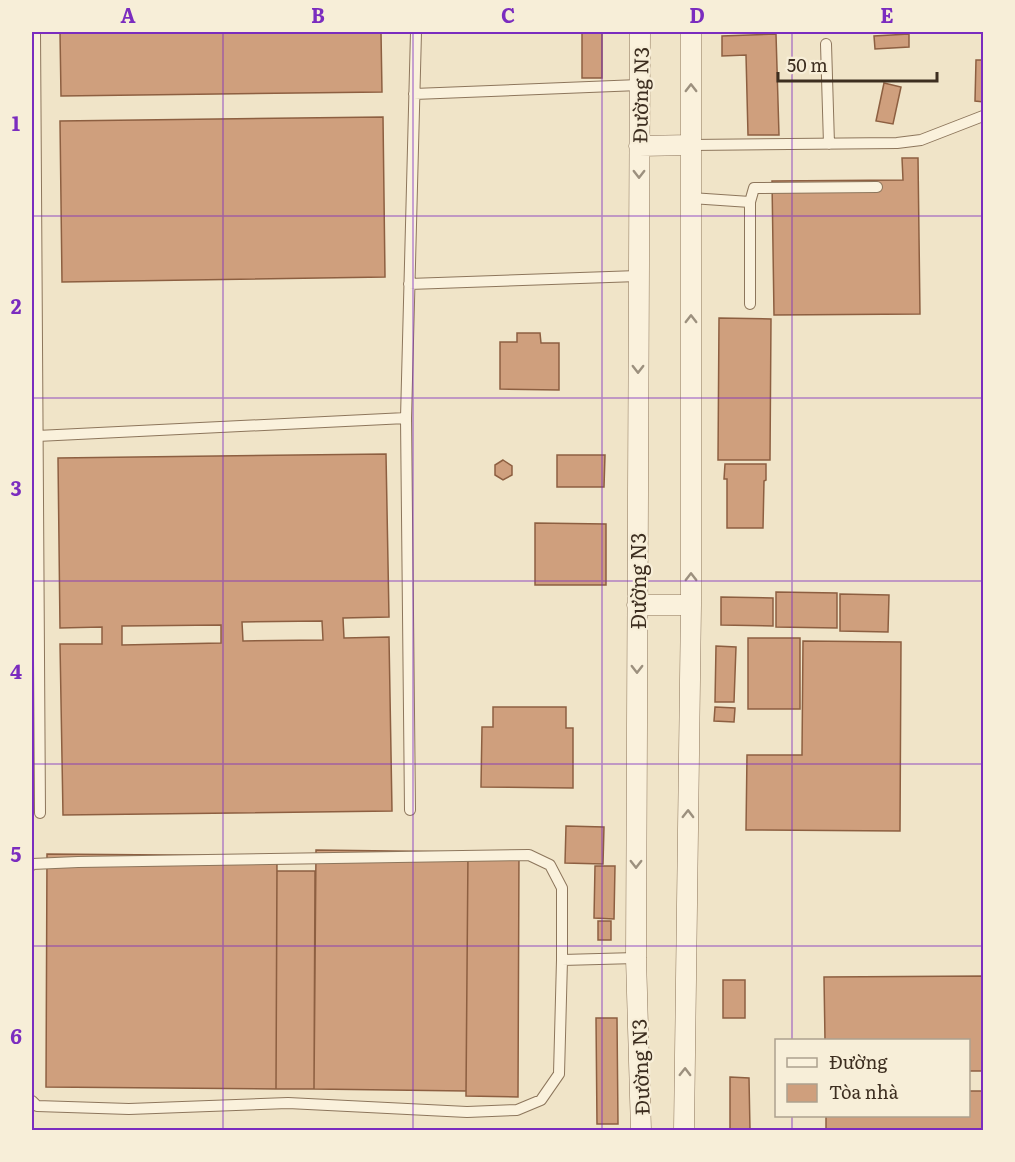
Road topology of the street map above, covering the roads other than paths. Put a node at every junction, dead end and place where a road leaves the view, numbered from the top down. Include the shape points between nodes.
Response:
1 (35, 32) edge
2 (416, 32) edge
3 (640, 32) edge
4 (691, 32) edge
5 (826, 44) dead end
6 (639, 85) junction
7 (414, 94) junction
8 (983, 116) edge
9 (829, 144) junction
10 (691, 145) junction
11 (639, 146) junction
12 (877, 187) dead end
13 (691, 198) junction
14 (750, 202) junction
15 (638, 276) junction
16 (409, 284) junction
17 (34, 302) edge
18 (750, 304) dead end
19 (406, 418) junction
20 (34, 422) edge
21 (37, 436) junction
22 (637, 605) junction
23 (691, 605) junction
24 (35, 633) edge
25 (410, 810) dead end
26 (40, 813) dead end
27 (32, 865) edge
28 (636, 958) junction
29 (562, 960) junction
30 (32, 1101) edge
31 (641, 1131) edge
32 (684, 1131) edge

1 - 17 lane
2 - 7 lane
3 - 6 street, Đường N3
10 -> 4 street
5 - 9 lane
6 - 7 lane
6 - 11 street, Đường N3
7 - 16 lane
8 - 9 lane via 921,140
9 - 10 lane
10 - 11 street
10 - 13 street
11 -> 15 street, Đường N3
12 - 14 lane via 754,188
13 - 14 lane
23 -> 13 street
14 - 18 lane
15 - 16 lane
15 -> 22 street, Đường N3
16 - 19 lane
17 - 20 lane
19 - 21 lane
19 - 25 lane
20 - 21 lane
21 - 24 lane
22 - 23 street
22 -> 28 street, Đường N3
32 -> 23 street
24 - 26 lane
27 - 29 lane via 530,855 550,865 562,888
28 - 29 lane
28 - 31 street, Đường N3
29 - 30 lane via 559,1074 542,1100 517,1110 467,1112 288,1103 129,1108 37,1106

